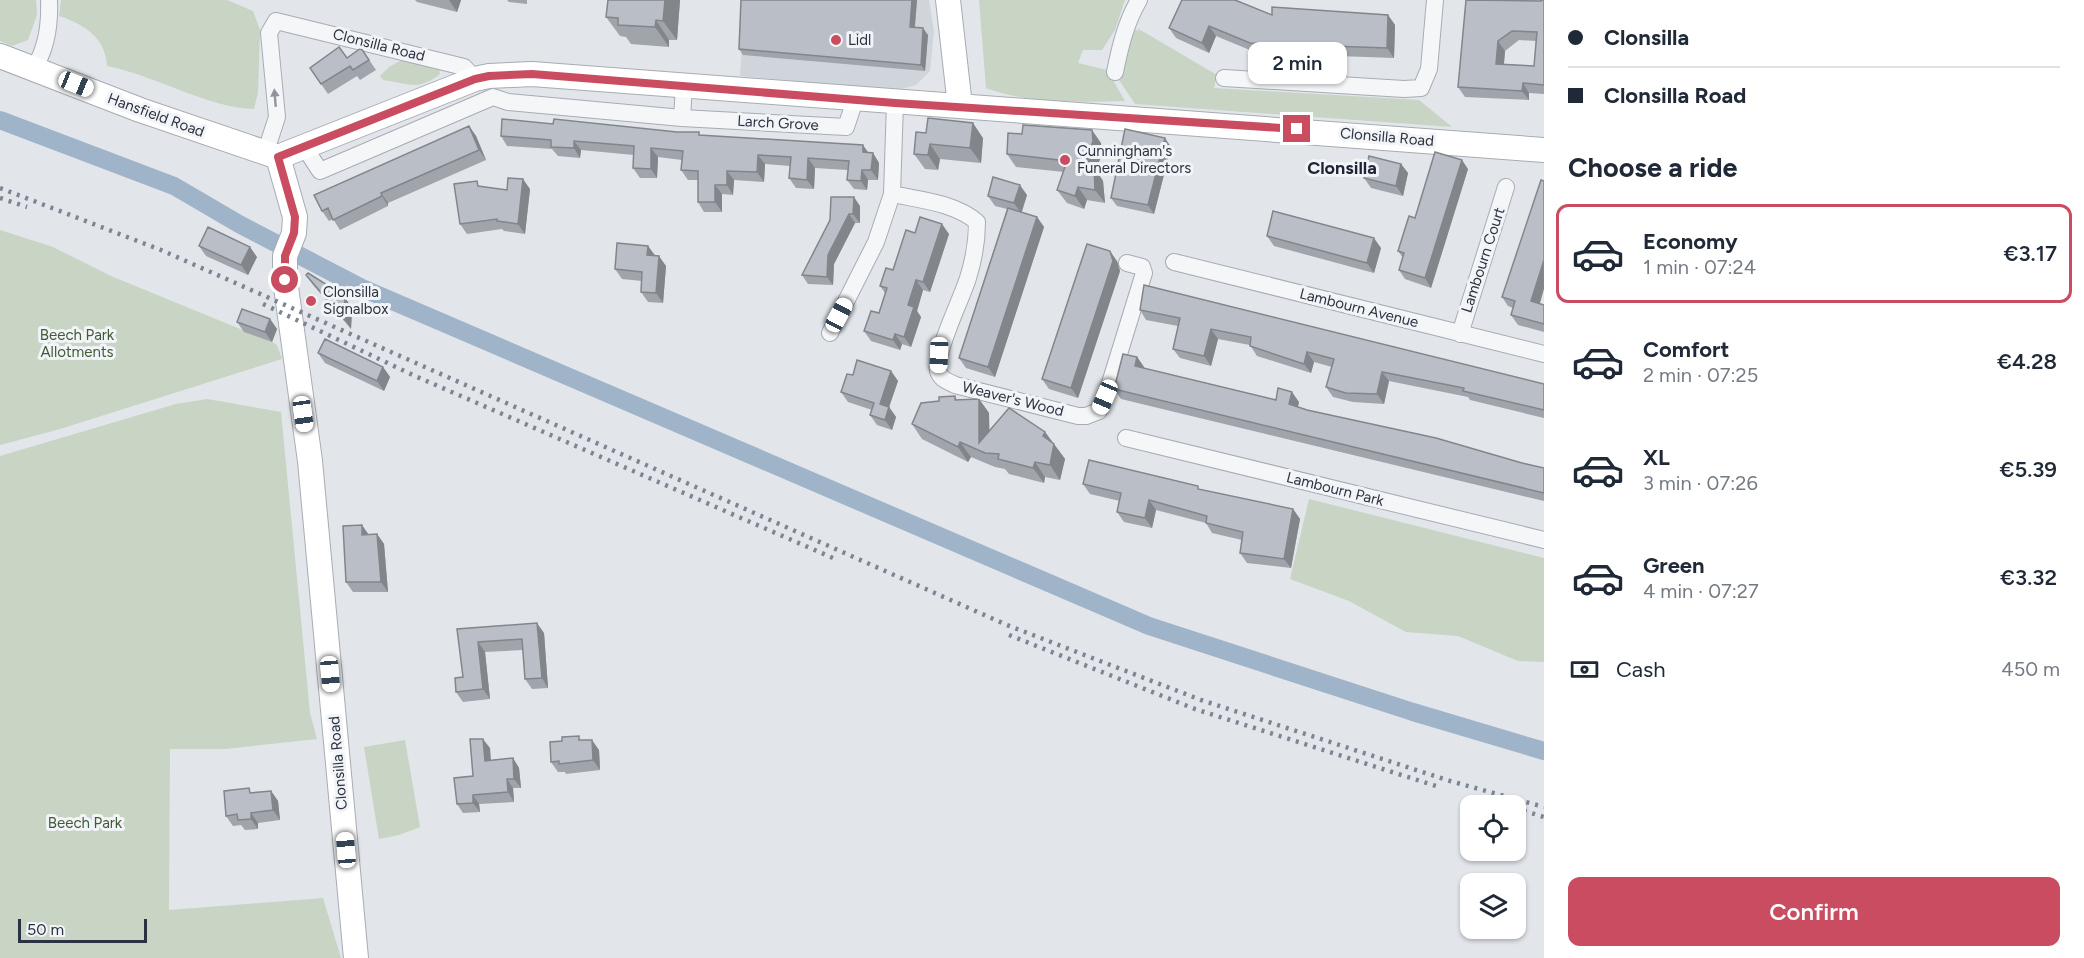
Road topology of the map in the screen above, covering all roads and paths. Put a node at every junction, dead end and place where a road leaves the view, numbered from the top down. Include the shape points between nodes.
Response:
1 (49, 0) edge
2 (948, 0) edge
3 (1139, 0) edge
4 (1435, 0) edge
5 (0, 56) edge
6 (34, 68) junction
7 (1115, 72) dead end
8 (1224, 78) dead end
9 (486, 84) junction
10 (684, 86) junction
11 (855, 100) junction
12 (895, 103) junction
13 (960, 106) junction
14 (380, 117) junction
15 (682, 118) junction
16 (389, 140) junction
17 (305, 148) junction
18 (1544, 150) edge
19 (272, 156) junction
20 (1506, 187) dead end
21 (892, 194) junction
22 (1174, 262) dead end
23 (1126, 263) dead end
24 (830, 333) dead end
25 (1460, 334) junction
26 (1544, 354) edge
27 (1126, 438) dead end
28 (1544, 540) edge
29 (356, 958) edge

1 - 6 street via 43,55
2 - 13 main road
3 - 7 street via 1121,44
4 - 8 street via 1429,69 1421,88
5 - 6 main road, Hansfield Road
6 - 19 main road, Hansfield Road
9 - 10 main road, Clonsilla Road via 532,74
9 - 14 main road, Clonsilla Road
9 - 15 street, Larch Grove via 508,102
9 - 16 street
19 -> 9 street, Clonsilla Road via 277,117 269,33 276,21 465,67
10 - 11 main road, Clonsilla Road
10 - 15 street
11 - 12 main road, Clonsilla Road
11 - 15 street, Larch Grove via 846,127
12 - 13 main road, Clonsilla Road
12 - 21 street
13 - 18 main road, Clonsilla Road
14 - 16 street
14 - 17 main road, Clonsilla Road
16 - 17 street via 320,171
17 - 19 main road, Clonsilla Road
19 - 29 main road, Clonsilla Road via 295,217 284,264 310,460
20 - 25 street, Lambourn Court
21 - 23 street, Weaver's Wood via 955,209 977,222 977,243 968,279 939,355 938,370 943,379 955,385 1078,416 1099,411 1144,273 1142,267
21 - 24 street via 876,242
22 - 25 street, Lambourn Avenue
25 - 26 street, Lambourn Avenue
27 - 28 street, Lambourn Park

